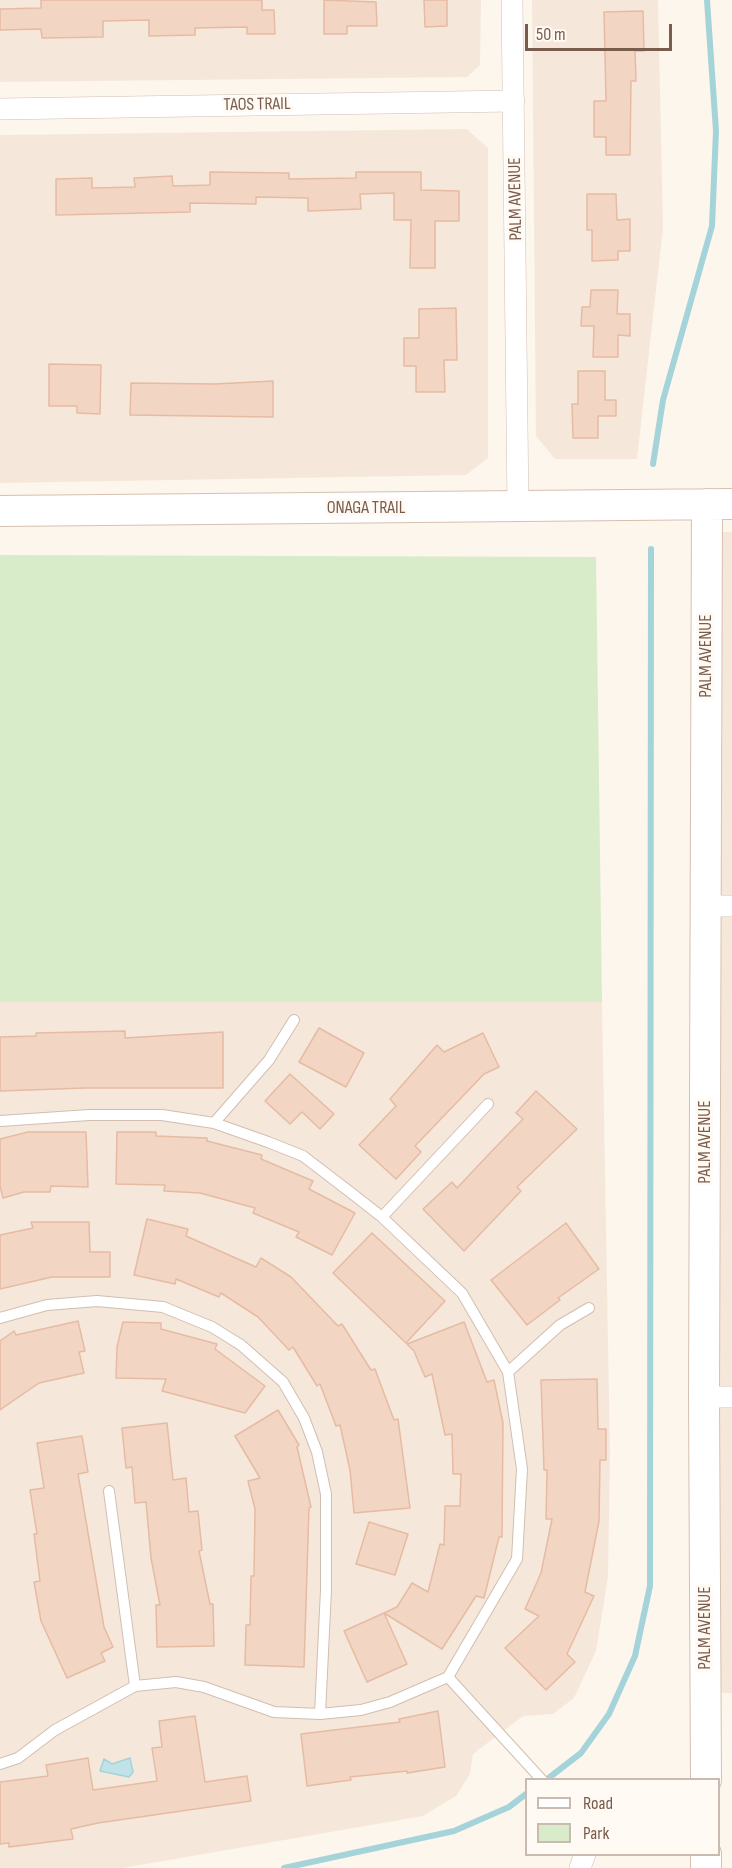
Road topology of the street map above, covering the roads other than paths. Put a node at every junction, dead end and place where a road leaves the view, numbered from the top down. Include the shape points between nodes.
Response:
1 (512, 0) edge
2 (514, 101) junction
3 (0, 109) edge
4 (719, 504) edge
5 (518, 507) junction
6 (0, 511) edge
7 (719, 906) edge
8 (294, 1020) dead end
9 (488, 1104) dead end
10 (0, 1121) edge
11 (214, 1123) junction
12 (382, 1217) junction
13 (588, 1308) dead end
14 (0, 1318) edge
15 (508, 1372) junction
16 (718, 1397) edge
17 (109, 1491) dead end
18 (448, 1677) junction
19 (135, 1686) junction
20 (320, 1714) junction
21 (0, 1764) edge
22 (541, 1778) edge
23 (706, 1778) edge

1 - 2 street, PALM AVENUE
2 - 3 street, TAOS TRAIL
2 - 5 street, PALM AVENUE
4 - 5 street, ONAGA TRAIL
4 - 7 street, PALM AVENUE
5 - 6 street, ONAGA TRAIL
7 - 16 street, PALM AVENUE
8 - 11 lane via 269,1060
9 - 12 lane
10 - 11 lane via 152,1115
11 - 12 lane via 303,1156
12 - 15 lane via 462,1293
13 - 15 lane via 560,1325
14 - 20 lane via 47,1305 97,1301 163,1307 212,1327 241,1345 283,1382 304,1418 317,1452 326,1494
15 - 18 lane via 522,1469 517,1559
16 - 23 street, PALM AVENUE
17 - 19 lane
18 - 20 lane via 390,1702
18 - 22 lane
19 - 20 lane via 176,1682 204,1687 274,1712
19 - 21 lane via 55,1730 18,1758

